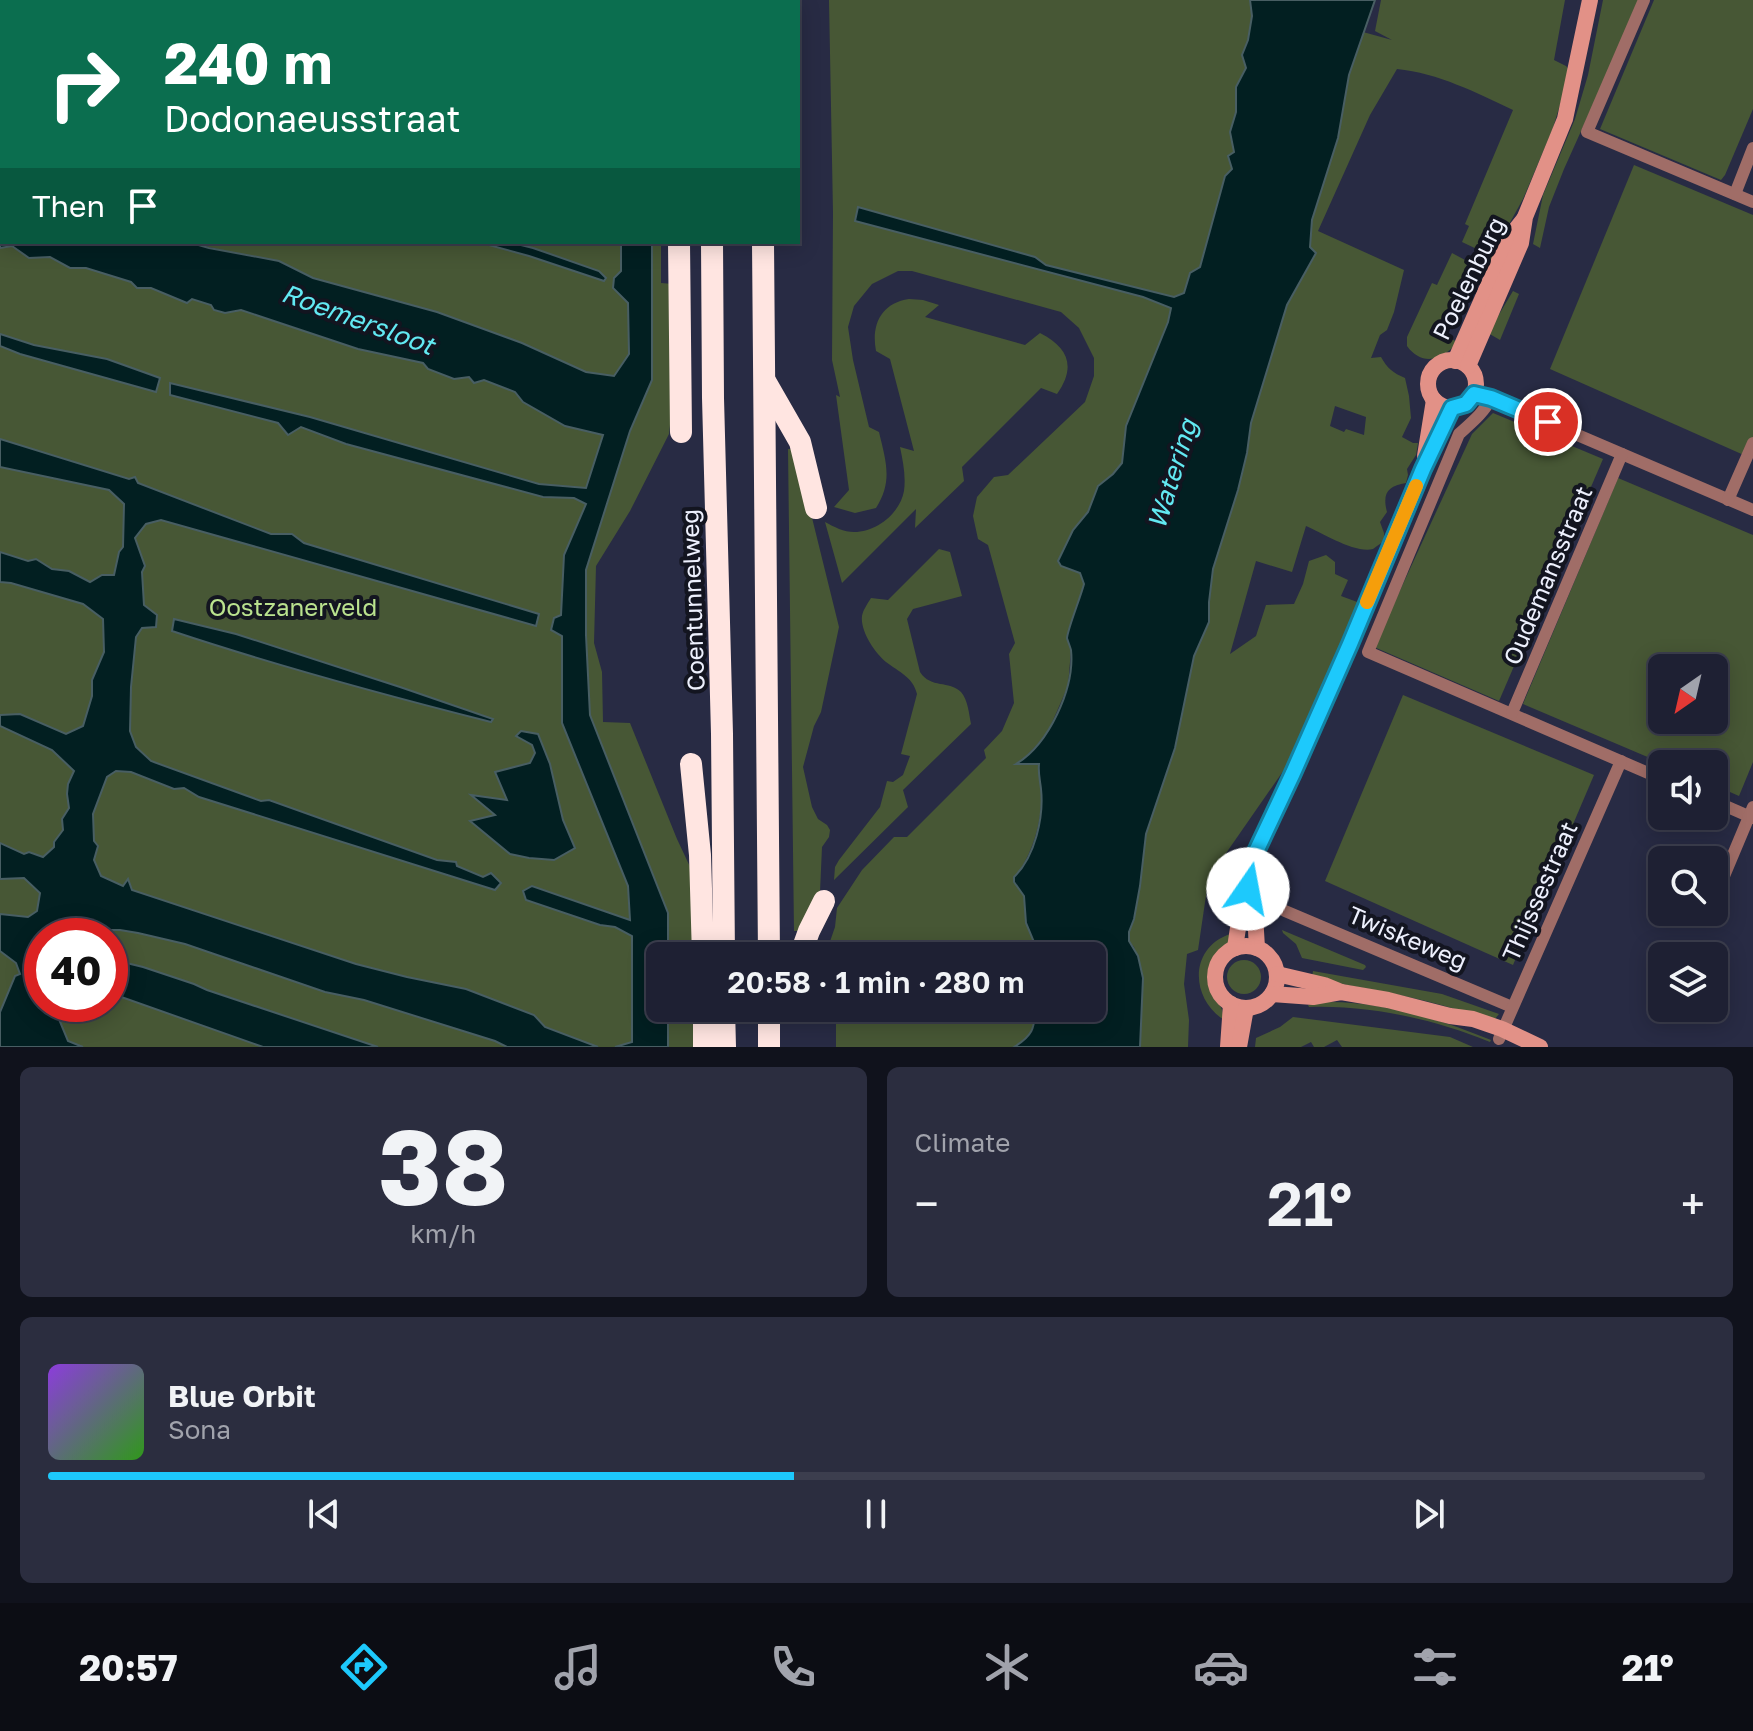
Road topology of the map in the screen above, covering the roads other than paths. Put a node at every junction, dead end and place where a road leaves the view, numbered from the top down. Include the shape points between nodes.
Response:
1 (1590, 0) edge
2 (1644, 0) edge
3 (1753, 148) edge
4 (1735, 194) junction
5 (1753, 202) edge
6 (679, 244) edge
7 (712, 244) edge
8 (763, 244) edge
9 (1461, 364) junction
10 (764, 379) junction
11 (1474, 394) junction
12 (1491, 398) junction
13 (1434, 400) junction
14 (1452, 408) junction
15 (681, 432) dead end
16 (1753, 443) edge
17 (1622, 454) junction
18 (1423, 469) junction
19 (1728, 500) junction
20 (816, 508) dead end
21 (1753, 510) edge
22 (1512, 713) junction
23 (1621, 761) junction
24 (691, 764) dead end
25 (1648, 773) edge
26 (1728, 806) edge
27 (1752, 814) edge
28 (1728, 868) edge
29 (1248, 889) junction
30 (824, 901) dead end
31 (1285, 911) dead end
32 (703, 942) edge
33 (724, 942) edge
34 (769, 942) edge
35 (805, 942) edge
36 (1235, 948) junction
37 (1257, 948) junction
38 (1277, 974) junction
39 (1341, 992) junction
40 (1272, 994) junction
41 (1238, 1006) junction
42 (1512, 1007) junction
43 (704, 1022) edge
44 (724, 1022) edge
45 (770, 1022) edge
46 (1500, 1034) junction
47 (704, 1047) edge
48 (725, 1047) edge
49 (769, 1047) edge
50 (1228, 1047) edge
51 (1239, 1047) edge
52 (1518, 1047) edge
53 (1540, 1047) edge

1 - 9 street, Poelenburg via 1565,119 1525,217 1521,243
2 - 4 street via 1587,132
3 - 4 street
4 - 5 street
6 - 15 highway
7 - 33 highway, Coentunnelweg
8 - 10 highway
9 - 11 street via 1475,376
9 - 13 street via 1442,363 1432,372 1429,387
10 - 20 highway via 800,442
10 - 34 highway
11 - 12 street
11 - 14 street via 1466,404
12 - 17 street
12 - 22 street via 1459,434 1368,652
13 - 14 street
13 - 18 street
14 - 18 street
16 - 19 street
17 - 19 street
17 - 22 street, Oudemansstraat
18 - 29 street via 1253,858
19 - 21 street
22 - 23 street
23 - 25 street
23 - 42 street, Thijssestraat
24 - 32 highway
26 - 27 street
27 - 28 street
29 - 36 street
29 - 37 street
30 - 35 highway
31 - 42 street, Twiskeweg
36 - 37 street
36 - 41 street via 1222,957 1215,972 1220,994
37 - 38 street via 1267,954
38 - 39 street
38 - 40 street
39 - 40 street via 1313,997
39 - 46 street via 1450,1016
40 - 41 street via 1261,1004
41 - 50 street
41 - 51 street
42 - 46 street, Thijssestraat
43 - 47 highway
44 - 48 highway
45 - 49 highway
46 - 52 street
46 - 53 street

